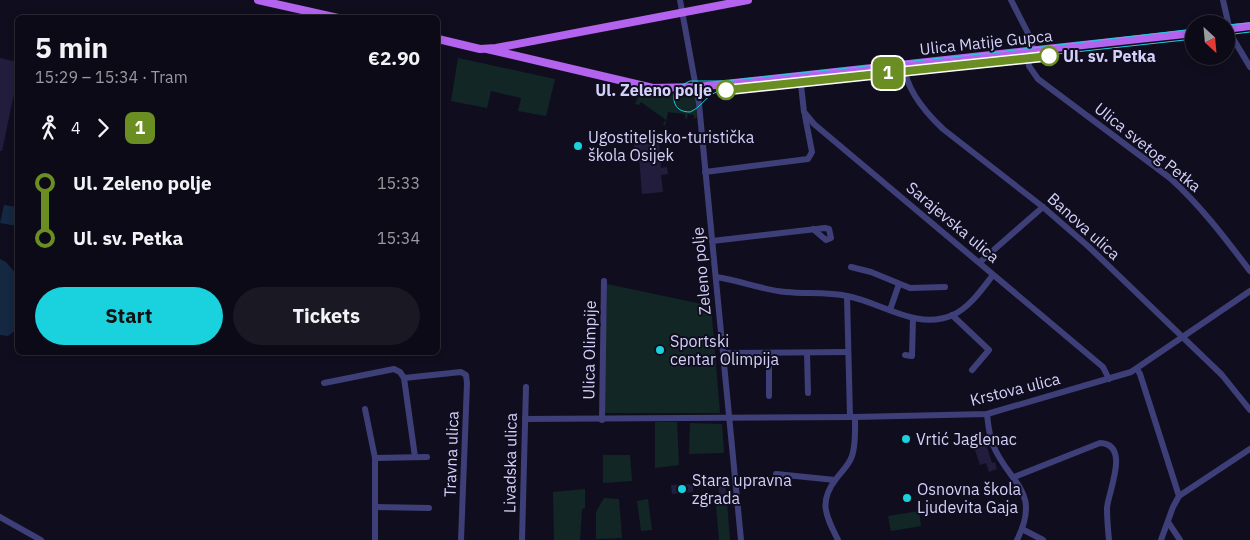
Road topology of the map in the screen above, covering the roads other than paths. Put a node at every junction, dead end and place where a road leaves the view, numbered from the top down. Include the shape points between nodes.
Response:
1 (258, 0) edge
2 (680, 0) edge
3 (748, 0) edge
4 (1011, 0) edge
5 (1224, 0) edge
6 (683, 13) junction
7 (325, 15) edge
8 (1226, 15) edge
9 (1250, 26) edge
10 (1235, 28) edge
11 (1185, 34) edge
12 (440, 39) edge
13 (1235, 43) edge
14 (487, 49) junction
15 (1030, 51) junction
16 (904, 65) junction
17 (1250, 67) edge
18 (800, 76) junction
19 (696, 87) junction
20 (804, 112) junction
21 (705, 172) junction
22 (1043, 207) junction
23 (813, 229) dead end
24 (712, 241) junction
25 (980, 262) junction
26 (851, 267) dead end
27 (1250, 271) edge
28 (994, 275) junction
29 (716, 277) junction
30 (604, 281) dead end
31 (899, 284) junction
32 (945, 287) dead end
33 (1250, 291) edge
34 (847, 296) junction
35 (890, 310) junction
36 (952, 315) junction
37 (913, 318) junction
38 (1182, 336) junction
39 (848, 352) junction
40 (723, 353) junction
41 (769, 353) junction
42 (807, 353) junction
43 (905, 355) dead end
44 (1137, 369) junction
45 (972, 370) dead end
46 (404, 378) junction
47 (1109, 379) junction
48 (324, 383) dead end
49 (526, 387) dead end
50 (808, 393) dead end
51 (769, 396) dead end
52 (365, 409) dead end
53 (1250, 410) edge
54 (987, 414) junction
55 (852, 417) junction
56 (729, 418) junction
57 (525, 419) junction
58 (602, 420) junction
59 (1250, 449) edge
60 (415, 457) junction
61 (427, 457) dead end
62 (374, 458) junction
63 (776, 474) dead end
64 (1014, 477) junction
65 (835, 480) junction
66 (1179, 496) junction
67 (375, 507) junction
68 (429, 508) dead end
69 (0, 516) edge
70 (1168, 522) junction
71 (1022, 529) junction
72 (41, 540) edge
73 (375, 540) edge
74 (462, 540) edge
75 (522, 540) edge
76 (741, 540) edge
77 (838, 540) edge
78 (1016, 540) edge
79 (1043, 540) edge
80 (1109, 540) edge
81 (1161, 540) edge
82 (1180, 540) edge

1 - 7 main road
2 - 6 street, Zeleno polje
3 - 6 main road
4 - 15 street, Ulica svetog Petka via 1032,41
5 - 8 street
6 - 14 main road
6 - 19 street, Zeleno polje
9 - 10 main road
11 - 15 main road, Ulica Matije Gupca
12 - 14 main road, Ulica Matije Gupca
13 - 17 street
14 - 19 main road, Ulica Matije Gupca via 653,88
15 - 16 main road, Ulica Matije Gupca
15 - 27 street, Ulica svetog Petka via 1028,66 1038,79 1189,195
16 - 18 main road, Ulica Matije Gupca
16 - 22 street, Banova ulica via 908,81 936,123
18 - 19 main road, Ulica Matije Gupca
18 - 20 street
19 - 21 street, Zeleno polje
20 - 21 street via 812,152 810,158
20 - 25 street, Sarajevska ulica via 814,124
21 - 24 street, Zeleno polje
22 - 25 street
22 - 38 street, Banova ulica
23 - 24 street
24 - 29 street, Zeleno polje
25 - 28 street, Sarajevska ulica
26 - 31 street
28 - 36 street
28 - 47 street, Sarajevska ulica via 1103,367
29 - 34 street via 777,291
29 - 40 street, Zeleno polje
30 - 58 street, Ulica Olimpije
31 - 32 street via 910,288
31 - 35 street
33 - 38 street, Krstova ulica
34 - 35 street
34 - 39 street
35 - 37 street
36 - 37 street
36 - 45 street via 990,350
37 - 43 street via 912,356
38 - 44 street, Krstova ulica
38 - 53 street, Banova ulica via 1222,375
39 - 42 street
39 - 55 street
40 - 41 street
40 - 56 street, Zeleno polje
41 - 42 street
41 - 51 street
42 - 50 street
44 - 47 street, Krstova ulica
44 - 66 street
46 - 48 street via 394,369
46 - 60 street
46 - 74 street, Travna ulica via 461,372 466,375
47 - 54 street, Krstova ulica
49 - 57 street, Livadska ulica
52 - 62 street
54 - 55 street, Krstova ulica
54 - 64 street via 993,445
55 - 56 street, Krstova ulica
55 - 65 street via 855,436 852,457
56 - 58 street, Ulica Olimpije
56 - 76 street, Zeleno polje
57 - 58 street, Ulica Olimpije
57 - 75 street, Livadska ulica
59 - 66 street
60 - 61 street
60 - 62 street
62 - 67 street
63 - 65 street
64 - 71 street via 1026,502
64 - 80 street via 1100,443 1112,447 1116,471 1107,507
65 - 77 street via 826,497 825,510
66 - 70 street
67 - 68 street
67 - 73 street
69 - 72 street
70 - 81 street
70 - 82 street
71 - 78 street
71 - 79 street

